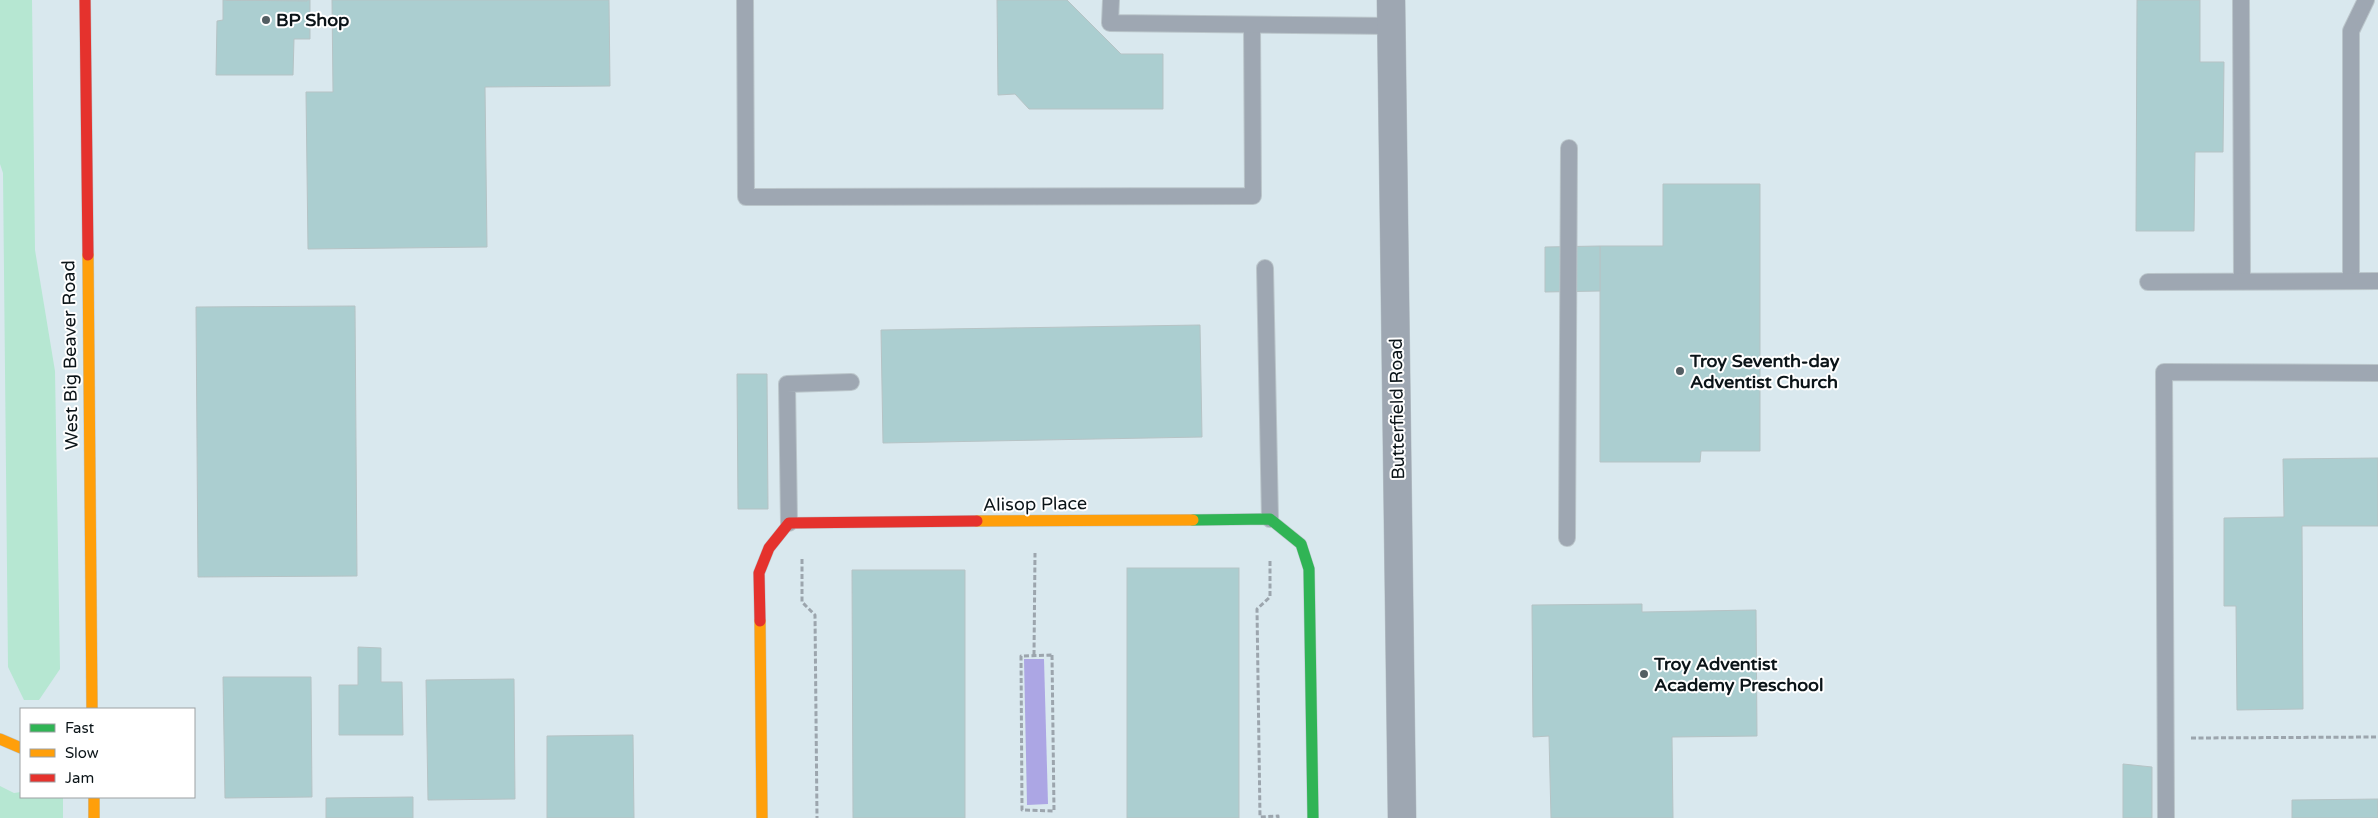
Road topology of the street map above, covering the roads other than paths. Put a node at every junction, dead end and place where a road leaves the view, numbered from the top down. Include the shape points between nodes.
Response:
1 (85, 0) edge
2 (745, 0) edge
3 (1111, 0) edge
4 (2241, 0) edge
5 (2366, 0) edge
6 (1391, 13) edge
7 (1252, 25) junction
8 (1569, 148) dead end
9 (1265, 268) dead end
10 (2242, 281) junction
11 (2351, 281) junction
12 (2378, 281) edge
13 (2148, 282) dead end
14 (2378, 373) edge
15 (851, 382) dead end
16 (1270, 519) junction
17 (789, 523) junction
18 (1567, 538) dead end
19 (92, 708) edge
20 (0, 738) edge
21 (20, 748) edge
22 (94, 798) edge
23 (94, 818) edge
24 (762, 818) edge
25 (1313, 818) edge
26 (1402, 818) edge
27 (2166, 818) edge

1 - 19 street, West Big Beaver Road
2 - 7 lane via 746,197 1253,196
3 - 7 lane via 1110,23
4 - 10 lane
5 - 11 lane via 2351,32
6 - 7 lane
6 - 26 street, Butterfield Road
8 - 18 lane
9 - 16 lane
10 - 11 lane
10 - 13 lane
11 - 12 lane
14 - 27 lane via 2164,372
15 - 17 lane via 787,384
16 - 17 street, Alisop Place
16 - 25 street via 1301,544 1309,569
17 - 24 street via 769,548 759,573
20 - 21 street
22 - 23 street

